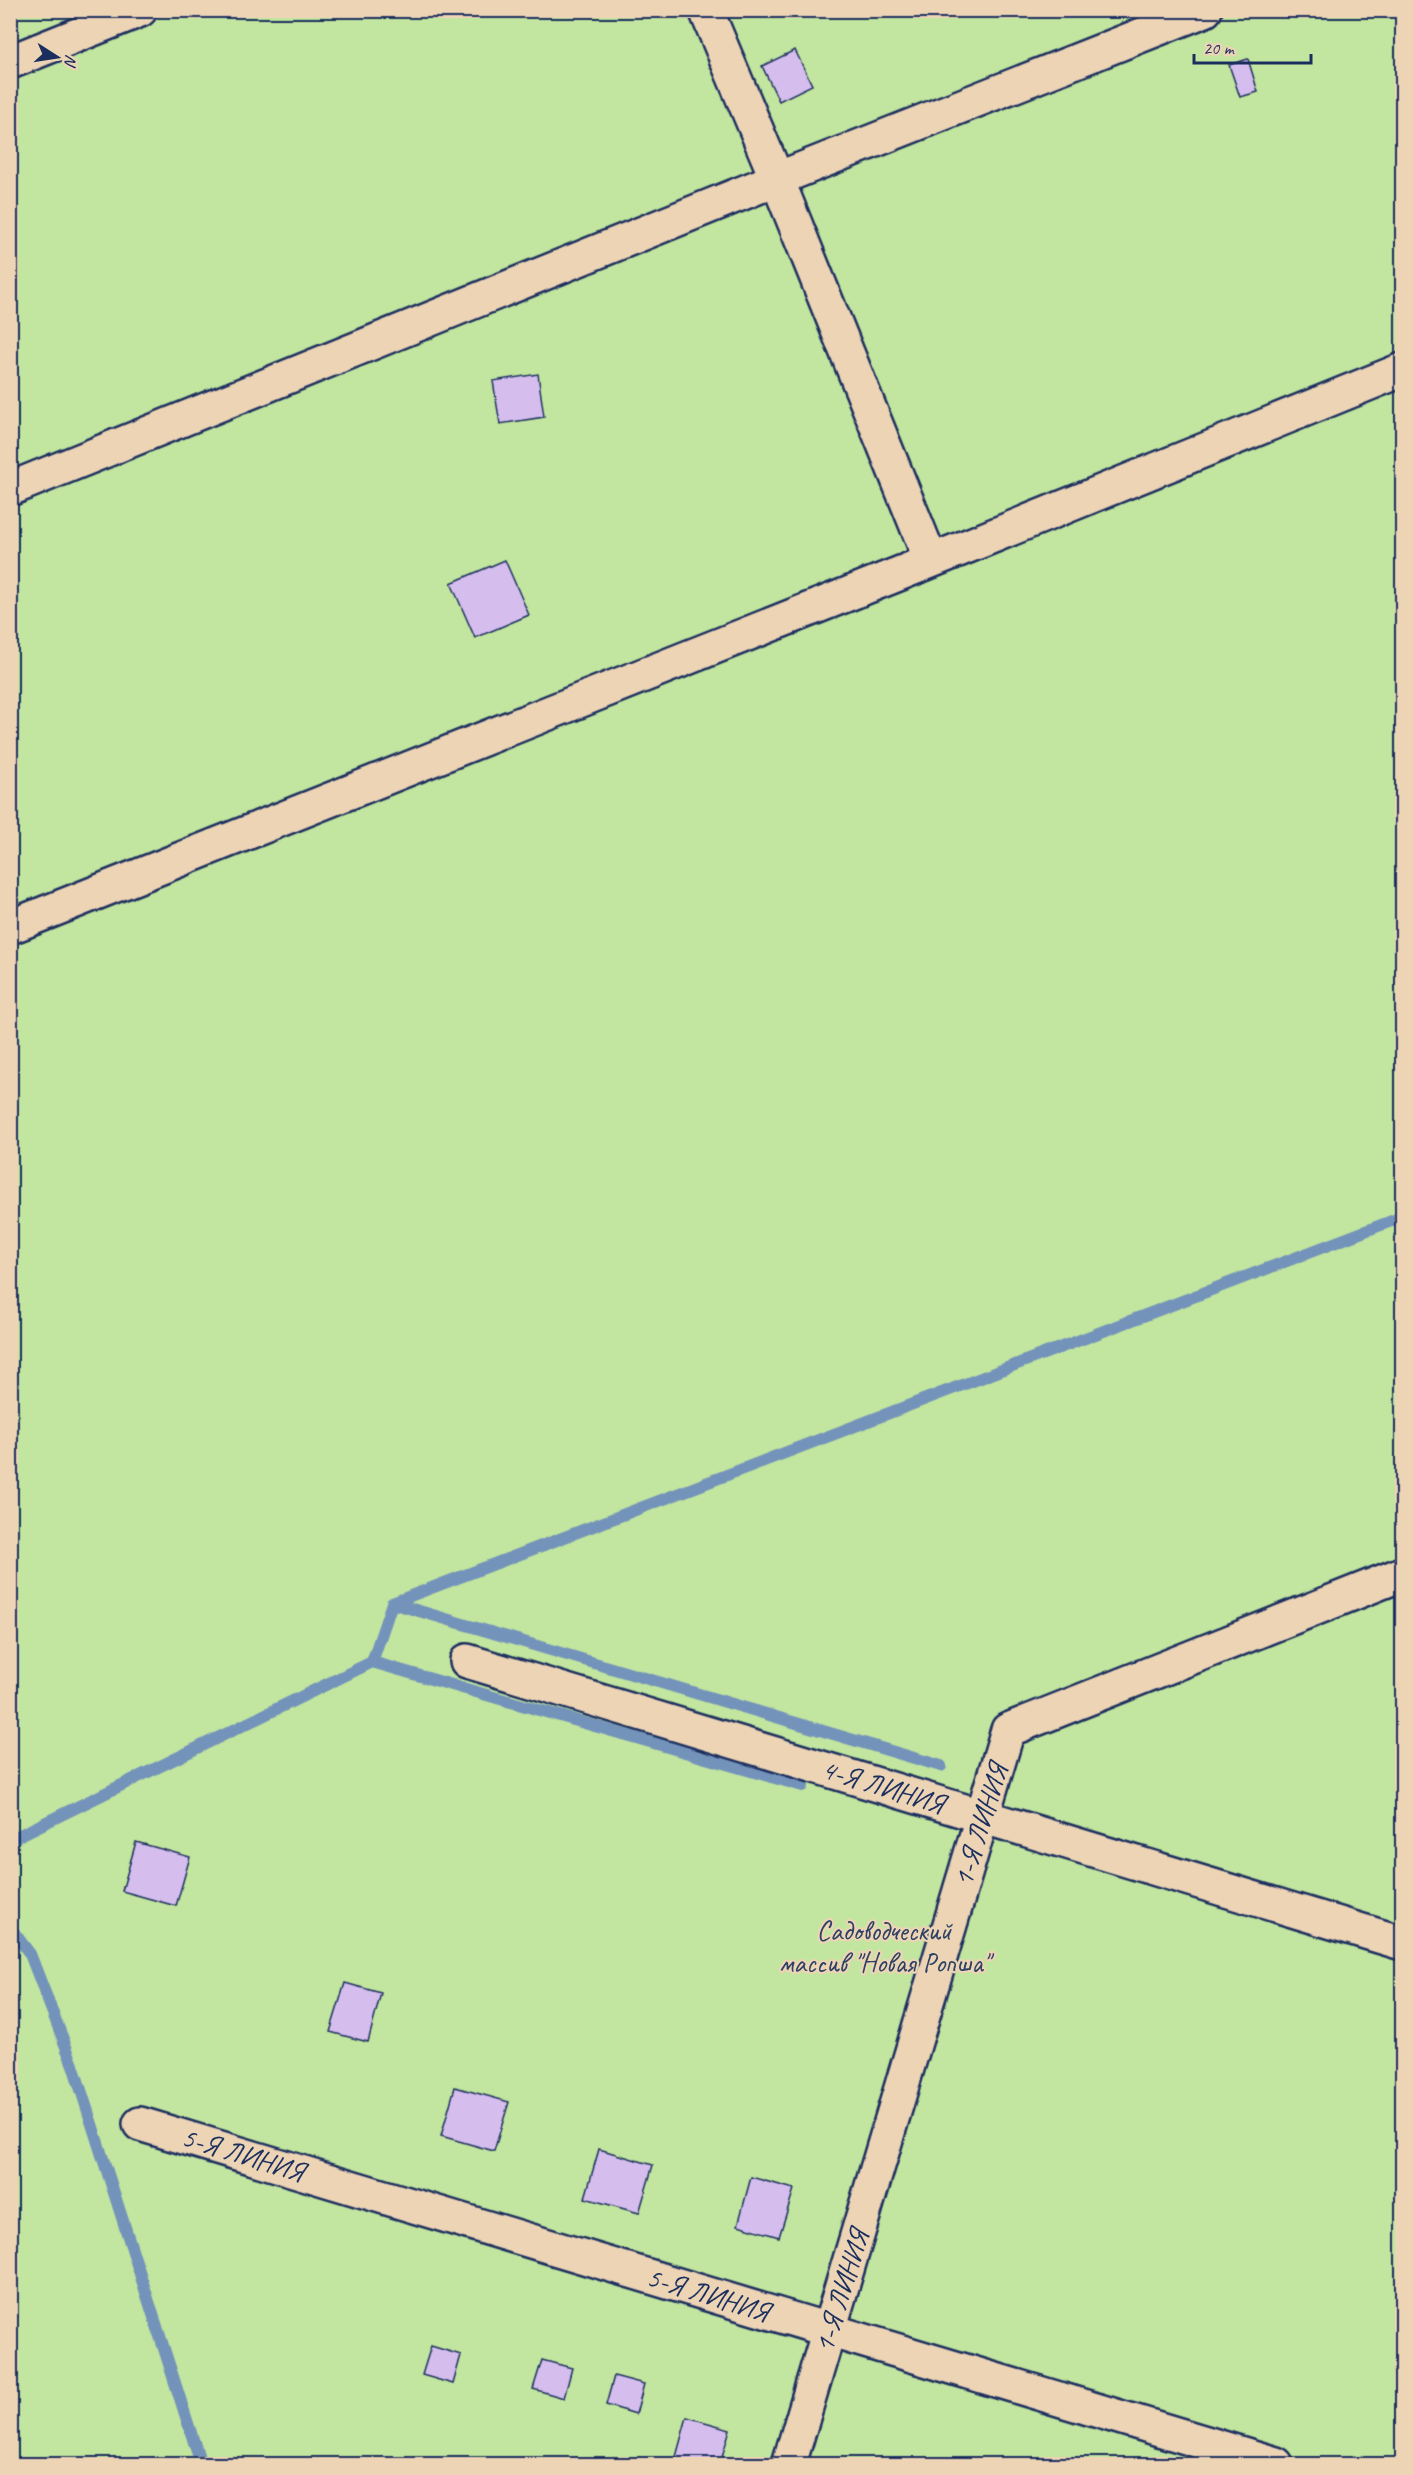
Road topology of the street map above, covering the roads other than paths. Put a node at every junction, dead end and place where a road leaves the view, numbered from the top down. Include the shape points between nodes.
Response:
1 (140, 10) edge
2 (706, 10) edge
3 (1205, 10) edge
4 (10, 62) edge
5 (777, 179) junction
6 (1402, 370) edge
7 (10, 489) edge
8 (931, 561) junction
9 (10, 927) edge
10 (1402, 1574) edge
11 (467, 1661) dead end
12 (982, 1816) junction
13 (1402, 1943) edge
14 (140, 2124) dead end
15 (829, 2331) junction
16 (789, 2464) edge
17 (1276, 2464) edge

1 - 4 street
2 - 5 street
3 - 5 street
5 - 7 street
5 - 8 street
6 - 8 street
8 - 9 street
10 - 12 street, 1-Я ЛИНИЯ via 1008,1730
11 - 12 street, 4-Я ЛИНИЯ
12 - 13 street, 4-Я ЛИНИЯ
12 - 15 street, 1-Я ЛИНИЯ
14 - 15 street, 5-Я ЛИНИЯ
15 - 16 street, 1-Я ЛИНИЯ
15 - 17 street, 5-Я ЛИНИЯ

